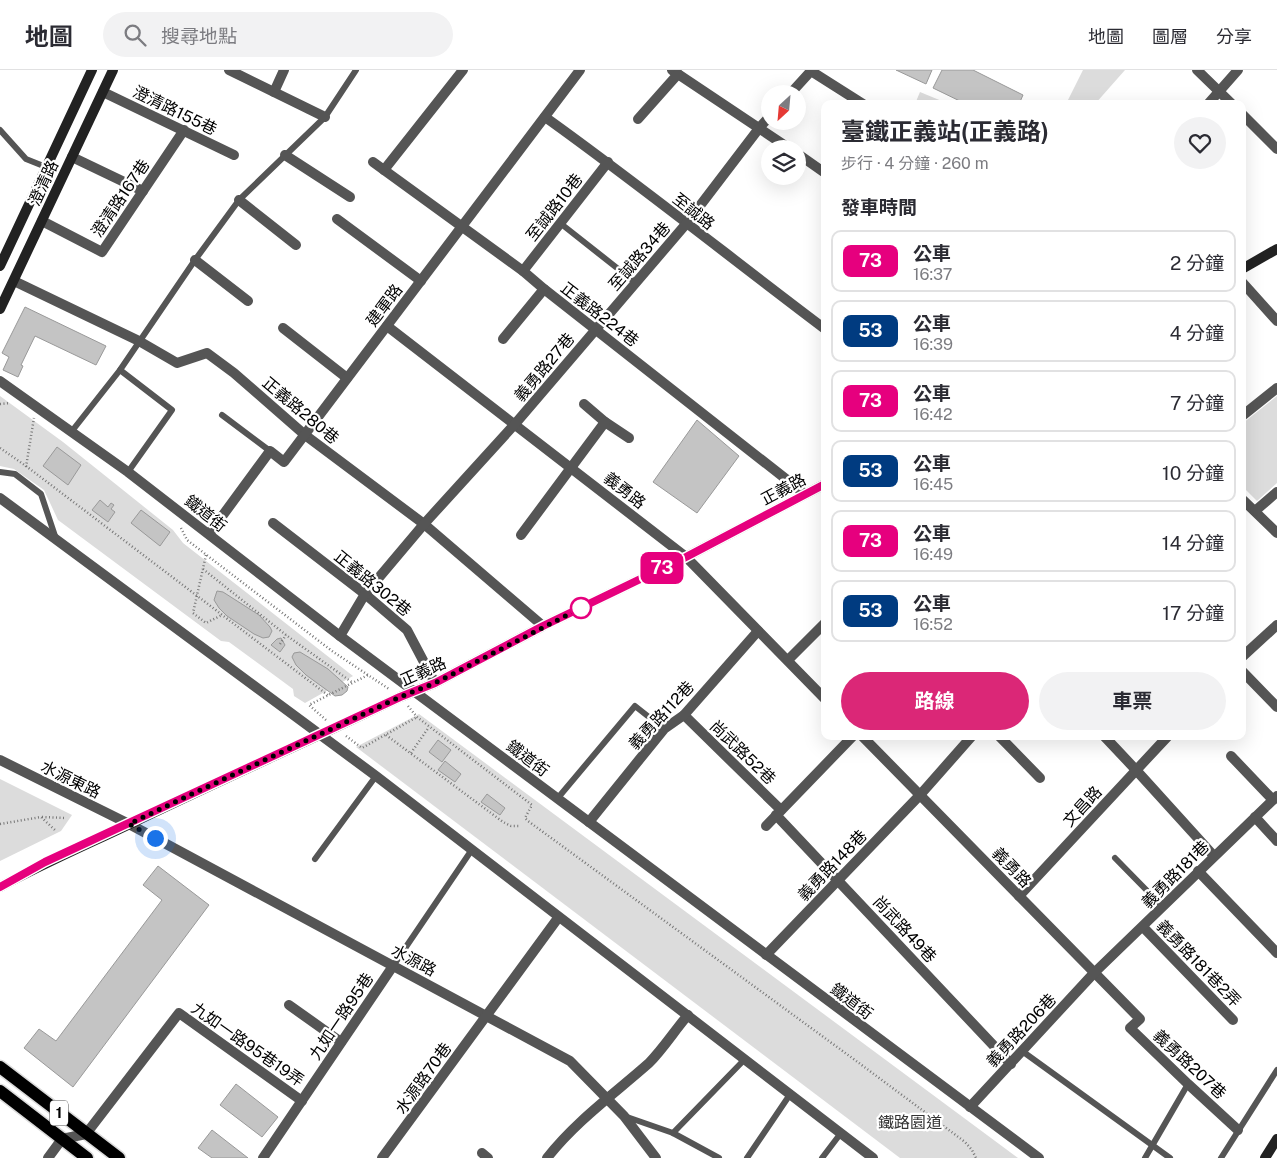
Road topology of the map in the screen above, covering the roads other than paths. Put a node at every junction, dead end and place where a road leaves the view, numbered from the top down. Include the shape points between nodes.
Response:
1 (92, 70) edge
2 (113, 70) edge
3 (229, 70) edge
4 (284, 70) edge
5 (356, 70) edge
6 (463, 70) edge
7 (580, 70) edge
8 (1197, 70) edge
9 (1238, 70) edge
10 (811, 71) edge
11 (675, 72) edge
12 (798, 85) edge
13 (1220, 91) junction
14 (103, 92) junction
15 (274, 92) junction
16 (856, 100) edge
17 (1212, 100) edge
18 (1228, 100) edge
19 (326, 117) junction
20 (545, 117) junction
21 (1246, 118) edge
22 (638, 119) dead end
23 (760, 127) junction
24 (0, 130) edge
25 (184, 130) junction
26 (778, 140) edge
27 (1277, 149) edge
28 (234, 155) dead end
29 (285, 155) junction
30 (72, 157) junction
31 (806, 160) edge
32 (373, 162) dead end
33 (608, 162) junction
34 (46, 167) junction
35 (384, 170) junction
36 (821, 170) edge
37 (143, 191) junction
38 (350, 196) dead end
39 (239, 200) junction
40 (337, 219) dead end
41 (42, 221) junction
42 (560, 223) junction
43 (686, 224) junction
44 (462, 226) junction
45 (296, 245) dead end
46 (1277, 249) edge
47 (195, 260) junction
48 (0, 266) edge
49 (1246, 267) edge
50 (523, 271) junction
51 (14, 281) junction
52 (420, 281) junction
53 (636, 283) junction
54 (1246, 286) edge
55 (544, 289) junction
56 (248, 301) dead end
57 (0, 308) edge
58 (1277, 321) edge
59 (387, 326) junction
60 (821, 326) edge
61 (283, 328) dead end
62 (596, 329) junction
63 (503, 340) dead end
64 (138, 342) junction
65 (120, 370) junction
66 (347, 378) junction
67 (0, 381) edge
68 (1277, 388) edge
69 (584, 404) dead end
70 (1246, 413) edge
71 (222, 415) dead end
72 (605, 422) junction
73 (515, 424) junction
74 (72, 431) junction
75 (305, 435) junction
76 (629, 438) dead end
77 (270, 451) junction
78 (571, 467) junction
79 (0, 472) edge
80 (128, 472) junction
81 (821, 486) edge
82 (1277, 492) edge
83 (805, 494) junction
84 (0, 498) edge
85 (1246, 503) edge
86 (1255, 512) junction
87 (273, 522) dead end
88 (424, 524) junction
89 (1277, 533) edge
90 (209, 534) junction
91 (521, 535) dead end
92 (56, 541) junction
93 (686, 557) junction
94 (365, 594) junction
95 (1277, 625) edge
96 (543, 626) junction
97 (821, 627) edge
98 (758, 630) junction
99 (340, 636) junction
100 (1246, 653) edge
101 (788, 660) junction
102 (1246, 675) edge
103 (435, 683) junction
104 (416, 691) junction
105 (821, 694) edge
106 (1277, 707) edge
107 (684, 715) junction
108 (664, 729) junction
109 (318, 735) junction
110 (849, 740) edge
111 (866, 740) edge
112 (968, 740) edge
113 (1003, 740) edge
114 (1108, 740) edge
115 (1164, 740) edge
116 (1231, 756) dead end
117 (0, 760) edge
118 (1136, 770) junction
119 (376, 776) junction
120 (1040, 778) dead end
121 (920, 795) junction
122 (1275, 798) edge
123 (558, 799) junction
124 (779, 812) junction
125 (1255, 817) junction
126 (589, 822) junction
127 (129, 824) junction
128 (766, 826) dead end
129 (1277, 841) edge
130 (470, 851) junction
131 (1214, 856) junction
132 (1116, 858) dead end
133 (315, 859) dead end
134 (1198, 871) junction
135 (838, 880) junction
136 (0, 887) edge
137 (1019, 896) junction
138 (1162, 907) junction
139 (558, 918) junction
140 (1143, 927) junction
141 (1277, 953) edge
142 (766, 955) junction
143 (393, 966) junction
144 (1094, 973) junction
145 (289, 1005) dead end
146 (488, 1015) junction
147 (688, 1015) junction
148 (1140, 1019) joint
149 (1233, 1020) dead end
150 (341, 1042) junction
151 (1022, 1051) junction
152 (745, 1059) junction
153 (1010, 1064) junction
154 (0, 1067) edge
155 (1277, 1070) edge
156 (1188, 1084) junction
157 (0, 1091) edge
158 (791, 1093) junction
159 (606, 1098) junction
160 (302, 1101) junction
161 (970, 1107) junction
162 (624, 1116) junction
163 (1238, 1130) junction
164 (672, 1133) junction
165 (841, 1133) junction
166 (86, 1134) junction
167 (62, 1139) junction
168 (1277, 1139) edge
169 (1153, 1146) junction
170 (48, 1158) edge
171 (87, 1158) edge
172 (119, 1158) edge
173 (263, 1158) edge
174 (382, 1158) edge
175 (547, 1158) edge
176 (656, 1158) edge
177 (719, 1158) edge
178 (746, 1158) edge
179 (822, 1158) edge
180 (873, 1158) edge
181 (1039, 1158) edge
182 (1145, 1158) edge
183 (1170, 1158) edge
184 (1221, 1158) edge
185 (1266, 1158) edge

1 - 34 street, 澄清路
2 - 14 street, 澄清路
2 - 57 street, 澄清路
3 - 15 street
4 - 15 street
5 - 19 lane
6 - 35 street
7 - 20 street, 建軍路
8 - 13 street
9 - 13 street
10 - 12 street
10 - 16 street
11 - 22 street
11 - 23 street
13 - 17 street
13 - 18 street
14 - 25 street, 澄清路155巷
14 - 30 street, 澄清路
15 - 19 street
19 - 29 lane
20 - 33 street, 至誠路
20 - 44 street, 建軍路
21 - 27 street
23 - 26 street
23 - 43 street, 至誠路34巷
24 - 34 lane via 26,159
25 - 28 street, 澄清路155巷
25 - 37 street, 澄清路167巷
29 - 38 street
29 - 39 lane
30 - 37 street
30 - 41 street, 澄清路
31 - 36 street
32 - 35 street, 正義路224巷
33 - 42 street, 至誠路10巷
33 - 43 street, 至誠路
34 - 48 street, 澄清路
35 - 44 street, 正義路224巷
37 - 41 street, 澄清路167巷 via 102,252
39 - 45 street
39 - 47 lane
40 - 52 street
41 - 51 street, 澄清路
42 - 50 street, 至誠路10巷
42 - 53 lane
43 - 53 street, 至誠路34巷
43 - 60 street, 至誠路
44 - 50 street, 正義路224巷
44 - 52 street, 建軍路
46 - 49 street
47 - 56 street
47 - 64 lane
50 - 55 street, 正義路224巷
51 - 57 street, 澄清路
51 - 64 street, 正義路280巷
52 - 59 street, 建軍路
53 - 62 street, 至誠路34巷
54 - 58 street
55 - 62 street, 正義路224巷
55 - 63 street
59 - 66 street, 建軍路
59 - 73 street, 義勇路
61 - 66 street
62 - 73 street, 義勇路27巷
62 - 83 street, 正義路224巷
64 - 65 lane
64 - 75 street, 正義路280巷 via 177,363 207,353
65 - 74 lane
65 - 80 lane via 172,410
66 - 75 street, 建軍路
67 - 74 street, 鐵道街
68 - 70 street
69 - 72 street
71 - 77 lane
72 - 76 street
72 - 78 street
73 - 78 street, 義勇路
73 - 88 street, 義勇路27巷
74 - 80 street, 鐵道街
75 - 77 street, 建軍路 via 284,462
75 - 88 street, 正義路280巷
77 - 90 street
78 - 91 street
78 - 93 street, 義勇路
79 - 92 lane via 15,474 42,494
80 - 90 street, 鐵道街
81 - 83 street, 正義路
82 - 86 street
83 - 93 street, 正義路
84 - 92 street
85 - 86 street
86 - 89 street
87 - 94 street, 正義路302巷
88 - 94 street, 義勇路27巷
88 - 96 street, 正義路280巷
90 - 99 street, 鐵道街
92 - 109 street
93 - 96 street, 正義路
93 - 98 street, 義勇路
94 - 99 street, 義勇路27巷
94 - 103 street, 正義路302巷 via 407,630
95 - 100 street
96 - 103 street, 正義路
97 - 101 street
98 - 101 street, 義勇路
98 - 107 street, 義勇路112巷
99 - 104 street, 鐵道街
101 - 105 street, 義勇路
102 - 106 street
103 - 104 street, 正義路
104 - 109 street, 正義路
104 - 123 street, 鐵道街
107 - 108 street, 義勇路112巷
107 - 124 street, 尚武路52巷
108 - 123 lane via 635,706
108 - 126 street, 義勇路112巷
109 - 119 street
109 - 127 street, 正義路
110 - 124 street
111 - 121 street, 義勇路
112 - 121 street, 義勇路148巷
113 - 120 street
114 - 118 street
115 - 118 street, 文昌路
116 - 122 street
117 - 127 street, 水源東路
118 - 131 street
118 - 137 street, 文昌路
119 - 130 street
119 - 133 lane
121 - 135 street, 義勇路148巷
121 - 137 street, 義勇路
122 - 125 street, 義勇路181巷
123 - 126 street, 鐵道街
124 - 128 street
124 - 135 street, 尚武路49巷
125 - 129 street
125 - 131 street, 義勇路181巷
126 - 142 street, 鐵道街
127 - 136 street, 正義路 via 45,862
127 - 143 street, 水源路
130 - 139 street
130 - 143 lane
131 - 134 street, 義勇路181巷
132 - 138 lane
134 - 138 street, 義勇路181巷
134 - 141 street
135 - 142 street, 義勇路148巷
135 - 153 street, 尚武路49巷
137 - 144 street, 義勇路
138 - 140 street, 義勇路181巷
139 - 146 street, 水源路70巷
139 - 147 street
140 - 144 street, 義勇路181巷
140 - 149 street, 義勇路181巷2弄
142 - 161 street, 鐵道街
143 - 146 street, 水源路
143 - 150 street, 九如一路95巷
144 - 148 street, 義勇路
144 - 151 street, 義勇路206巷
145 - 150 street
146 - 159 street, 水源路 via 570,1061
146 - 174 street, 水源路70巷
147 - 152 street
147 - 159 street via 650,1061
148 - 156 street, 義勇路207巷 via 1130,1028
150 - 160 street, 九如一路95巷
151 - 153 street, 義勇路206巷
151 - 169 lane
152 - 158 street
152 - 164 lane
153 - 161 street, 義勇路206巷
154 - 166 main road, 1
155 - 163 lane
156 - 163 street, 義勇路207巷
156 - 169 lane
157 - 167 main road, 1
158 - 165 street
158 - 178 lane
159 - 162 street, 水源路
159 - 175 street
160 - 166 street, 九如一路95巷19弄 via 179,1013
160 - 173 street, 九如一路95巷
161 - 181 street, 鐵道街
162 - 164 lane
162 - 176 street, 水源路
163 - 184 lane
164 - 177 lane
165 - 179 lane
165 - 180 street
166 - 167 street
166 - 172 main road, 1
167 - 170 street
167 - 171 main road, 1
168 - 185 street
169 - 182 lane
169 - 183 lane

